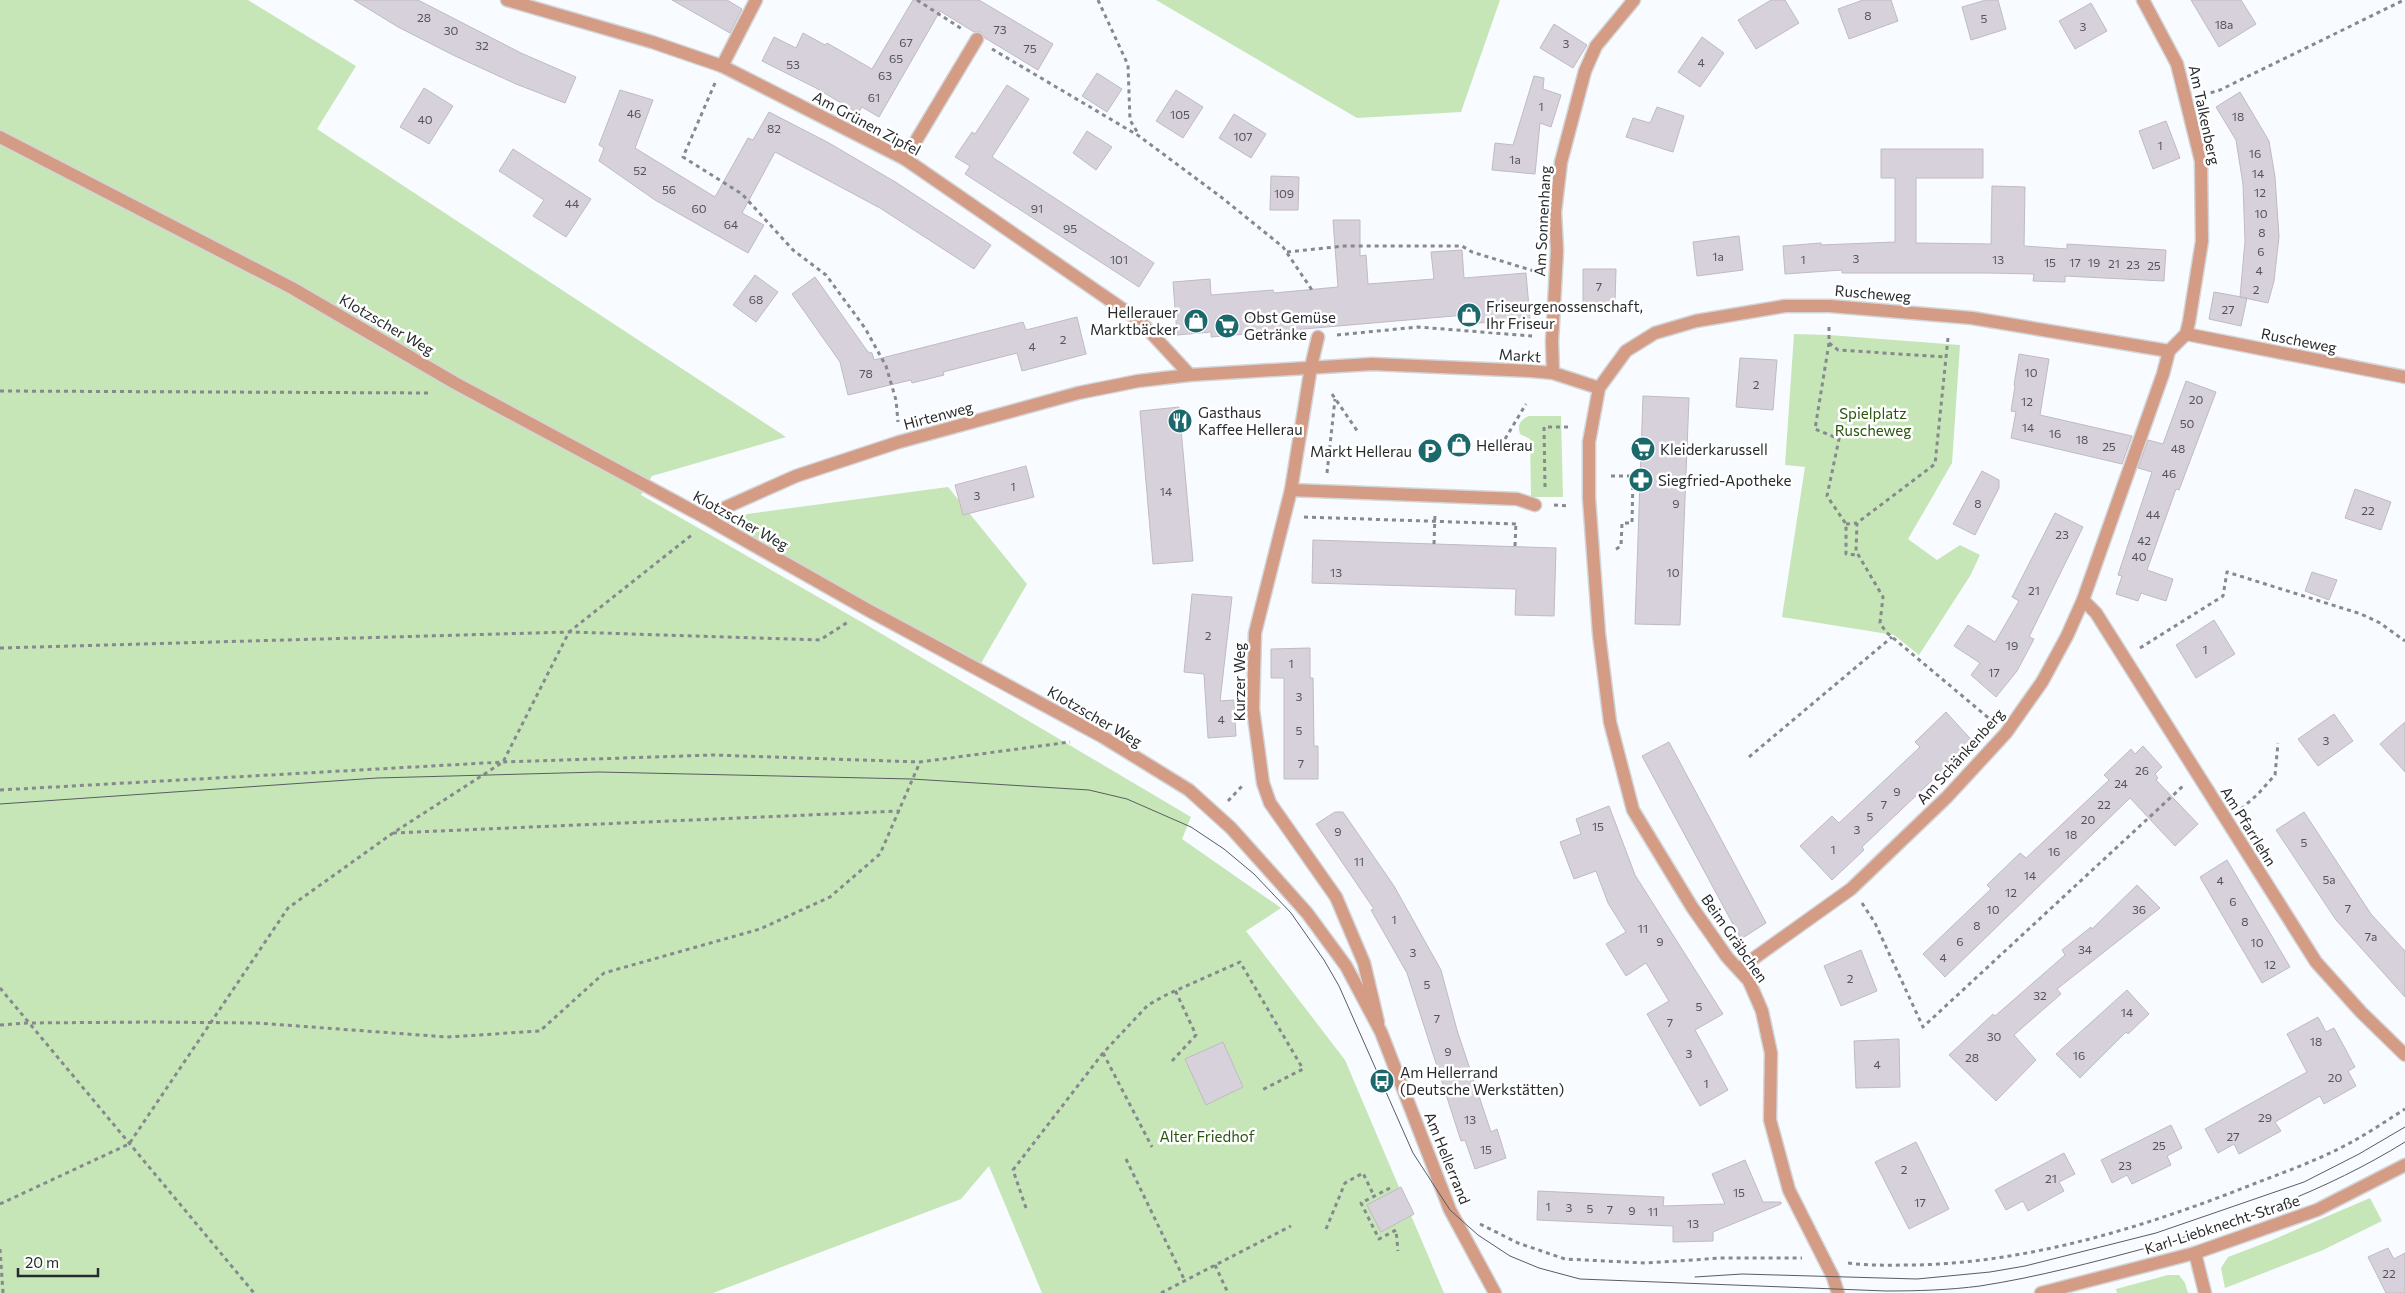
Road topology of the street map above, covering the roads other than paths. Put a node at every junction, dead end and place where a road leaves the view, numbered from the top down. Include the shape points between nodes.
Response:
1 (507, 0) edge
2 (756, 0) edge
3 (1634, 0) edge
4 (2142, 0) edge
5 (977, 39) road end
6 (722, 66) junction
7 (0, 137) edge
8 (905, 159) junction
9 (2186, 334) junction
10 (1325, 336) road end
11 (2169, 351) junction
12 (1311, 367) junction
13 (1553, 373) junction
14 (1190, 375) junction
15 (2405, 378) edge
16 (1599, 388) junction
17 (1291, 490) junction
18 (1540, 505) road end
19 (704, 517) junction
20 (2083, 600) junction
21 (1739, 968) junction
22 (1381, 1032) junction
23 (2405, 1055) edge
24 (2405, 1165) edge
25 (2195, 1253) junction
26 (1493, 1292) edge
27 (1838, 1293) edge
28 (2041, 1293) edge
29 (2205, 1293) edge

1 - 6 street, Am Grünen Zipfel
2 - 6 street
3 - 13 street, Am Sonnenhang via 1596,46 1585,71 1561,162 1555,212
4 - 9 street, Am Talkenberg via 2177,64 2201,161 2202,241
5 - 8 street
6 - 8 street, Am Grünen Zipfel
7 - 19 street, Klotzscher Weg via 292,288 455,383
8 - 14 street, Am Grünen Zipfel via 1140,321
9 - 11 street
9 - 15 street, Ruscheweg
10 - 12 street, Kurzer Weg
11 - 16 street, Ruscheweg via 1972,318 1830,306 1785,306 1696,321 1655,332 1626,351
11 - 20 street, Am Schänkenberg
12 - 13 street, Markt via 1372,364
12 - 14 street, Markt
12 - 17 street, Kurzer Weg
13 - 16 street, Markt
14 - 19 street, Hirtenweg via 1138,381 1078,394 899,442 796,476
16 - 21 street, Beim Gräbchen via 1589,442 1589,498 1598,634 1610,722 1633,810 1692,907 1727,957
17 - 18 street via 1517,499
17 - 22 street, Kurzer Weg via 1255,633 1253,709 1261,767 1270,803 1336,897 1364,964
19 - 22 street, Klotzscher Weg via 1103,737 1189,790 1307,913 1346,966
20 - 21 street, Am Schänkenberg via 2042,682 2006,733 1947,797 1851,889
20 - 23 street, Am Pfarrlehn via 2096,613 2316,962
21 - 27 street, Beim Gräbchen via 1749,981 1762,1010 1771,1053 1770,1120 1789,1190
22 - 26 street, Am Hellerrand via 1450,1210
24 - 25 street, Karl-Liebknecht-Straße via 2317,1210
25 - 28 street, Karl-Liebknecht-Straße
25 - 29 street

